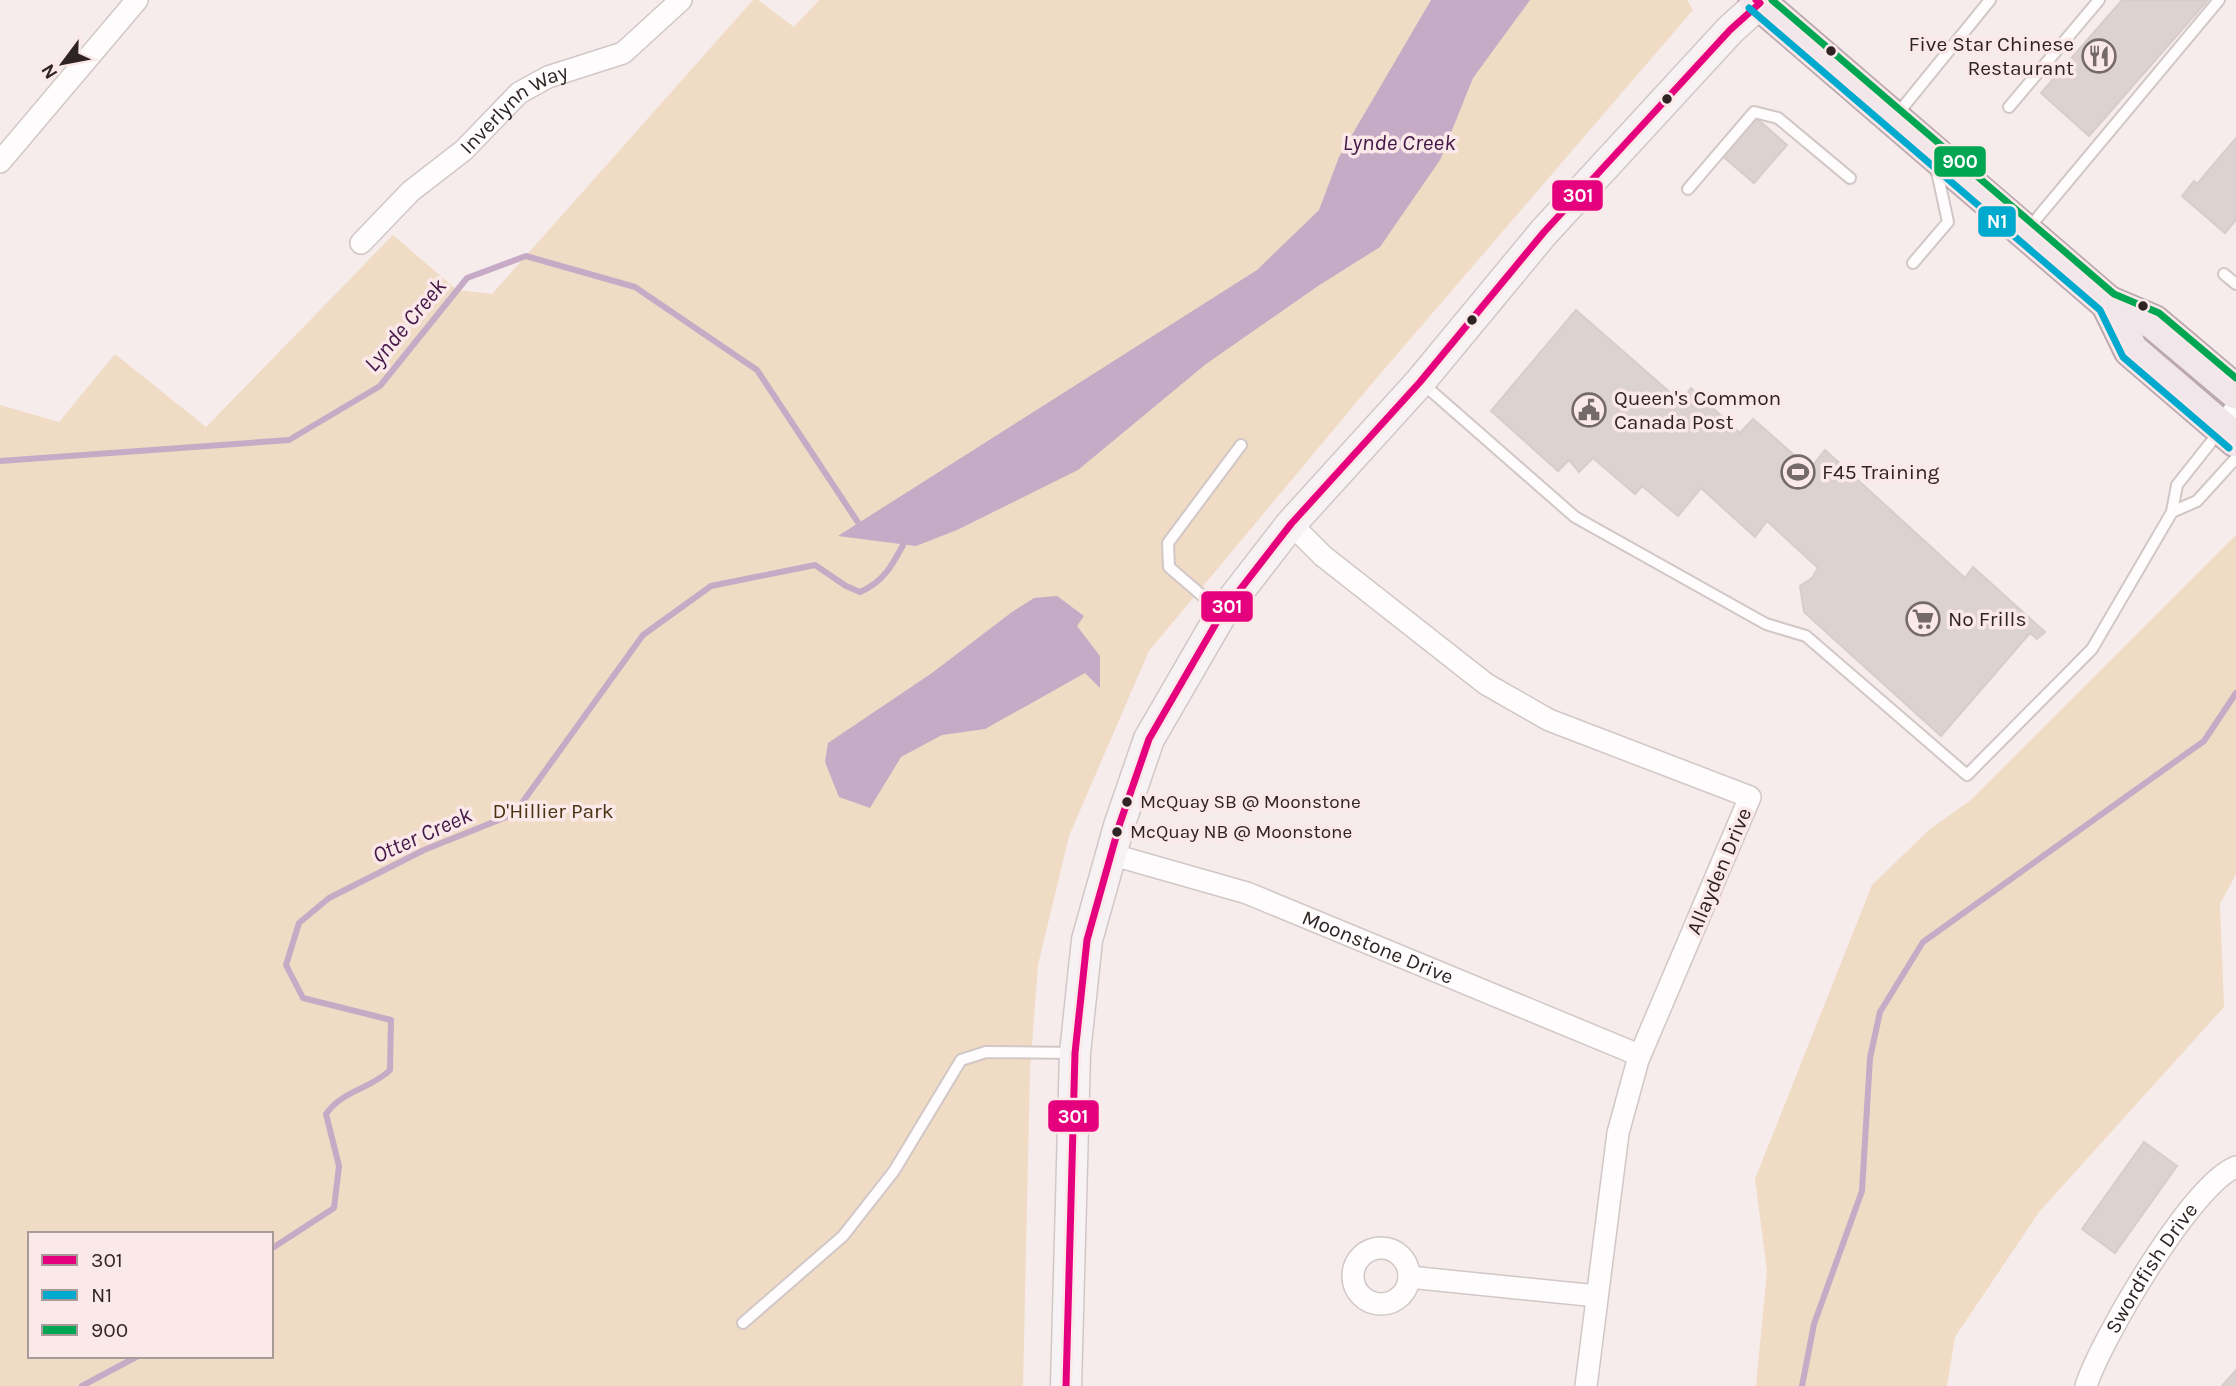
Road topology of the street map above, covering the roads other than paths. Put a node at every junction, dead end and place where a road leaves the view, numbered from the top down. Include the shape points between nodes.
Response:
1 (137, 0) edge
2 (681, 0) edge
3 (1990, 0) edge
4 (2099, 0) edge
5 (2219, 0) edge
6 (1759, 1) edge
7 (2009, 107) dead end
8 (1893, 119) junction
9 (1934, 154) junction
10 (0, 162) edge
11 (1850, 178) dead end
12 (1688, 189) dead end
13 (2025, 233) junction
14 (361, 243) dead end
15 (1913, 263) dead end
16 (2224, 274) dead end
17 (2236, 284) edge
18 (2108, 303) junction
19 (1420, 382) junction
20 (2236, 393) edge
21 (2231, 425) edge
22 (1241, 445) dead end
23 (2236, 457) edge
24 (2172, 512) junction
25 (1291, 524) junction
26 (1222, 613) junction
27 (1110, 854) junction
28 (1075, 1053) junction
29 (1639, 1055) junction
30 (2236, 1167) edge
31 (1409, 1277) dead end
32 (1597, 1296) junction
33 (743, 1323) dead end
34 (2090, 1385) edge
35 (1066, 1386) edge
36 (1586, 1386) edge

1 - 10 street
2 - 14 street, Inverlynn Way via 623,53 548,77 519,93
3 - 8 lane
4 - 7 lane
5 - 13 lane
6 - 8 main road
6 - 19 street via 1544,232
8 - 9 main road
9 - 13 main road
9 - 15 lane via 1948,222
11 - 12 lane via 1778,118 1754,112
13 - 18 main road
16 - 17 lane
18 - 20 main road via 2153,322
18 - 21 main road via 2131,350
19 - 24 lane via 1575,517 1766,624 1806,636 1967,775 2092,649
19 - 25 street
21 - 24 lane via 2177,485
22 - 26 lane via 1168,542 1168,567
23 - 24 lane via 2197,501
25 - 26 street
25 - 29 street, Allayden Drive via 1323,556 1486,684 1549,720 1750,797
26 - 27 street via 1149,739
27 - 28 street via 1087,940
27 - 29 street, Moonstone Drive via 1247,892
28 - 33 lane via 986,1052 961,1060 894,1171 843,1236
28 - 35 street
29 - 32 street, Allayden Drive via 1618,1133
30 - 34 street, Swordfish Drive via 2207,1186 2144,1273
31 - 32 street
32 - 36 street, Allayden Drive

